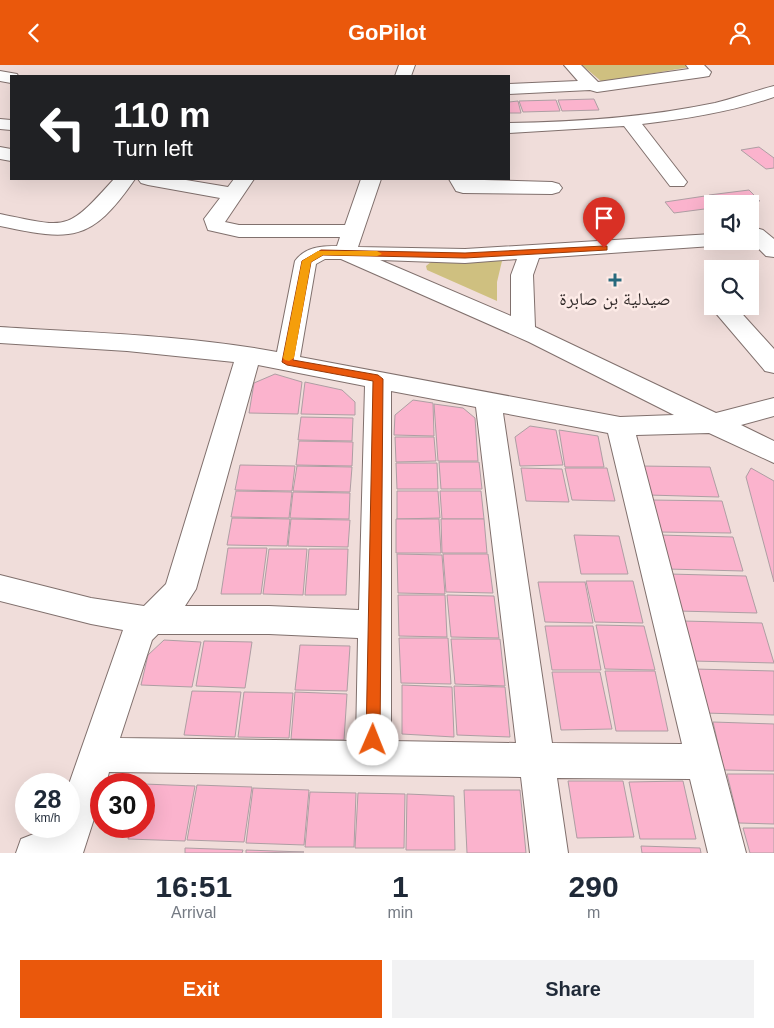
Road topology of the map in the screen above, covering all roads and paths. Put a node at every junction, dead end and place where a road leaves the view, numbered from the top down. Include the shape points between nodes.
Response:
1 (572, 65) edge
2 (694, 65) edge
3 (591, 85) junction
4 (510, 89) edge
5 (774, 91) edge
6 (629, 120) junction
7 (510, 128) edge
8 (124, 180) edge
9 (161, 180) edge
10 (371, 180) edge
11 (460, 180) edge
12 (677, 182) dead end
13 (238, 186) edge
14 (552, 188) dead end
15 (0, 220) edge
16 (353, 231) junction
17 (760, 233) edge
18 (704, 241) edge
19 (774, 251) edge
20 (530, 252) junction
21 (345, 253) junction
22 (730, 315) edge
23 (523, 330) junction
24 (0, 335) edge
25 (248, 355) junction
26 (287, 362) junction
27 (774, 365) edge
28 (378, 379) junction
29 (488, 400) junction
30 (774, 407) edge
31 (714, 423) junction
32 (620, 426) junction
33 (769, 448) edge
34 (0, 588) edge
35 (148, 620) junction
36 (375, 625) junction
37 (96, 755) junction
38 (373, 759) junction
39 (537, 762) junction
40 (703, 763) junction
41 (55, 849) edge
42 (549, 853) edge
43 (727, 853) edge

1 - 3 street
2 - 3 street via 703,72 597,87
3 - 4 street
5 - 6 street via 696,111
6 - 7 street
6 - 12 street
8 - 15 street via 84,223 69,229 48,229
9 - 13 street
10 - 16 street
11 - 14 street via 463,187
13 - 16 street via 214,219 215,226 239,231
16 - 21 street
17 - 19 street
18 - 20 street
20 - 21 street via 465,256
20 - 23 street via 522,275
21 - 23 street
21 - 26 street via 321,253 306,261
22 - 27 street
23 - 31 street
24 - 25 street
25 - 26 street
25 - 35 street via 180,589 172,601
26 - 28 street
28 - 29 street
28 - 36 street
29 - 32 street
29 - 39 street
30 - 31 street
31 - 32 street
31 - 33 street
32 - 40 street
34 - 35 street via 91,611
35 - 36 street via 269,619
35 - 37 street via 138,633
36 - 38 street
37 - 38 street
37 - 41 street
38 - 39 street
39 - 40 street
39 - 42 street
40 - 43 street

